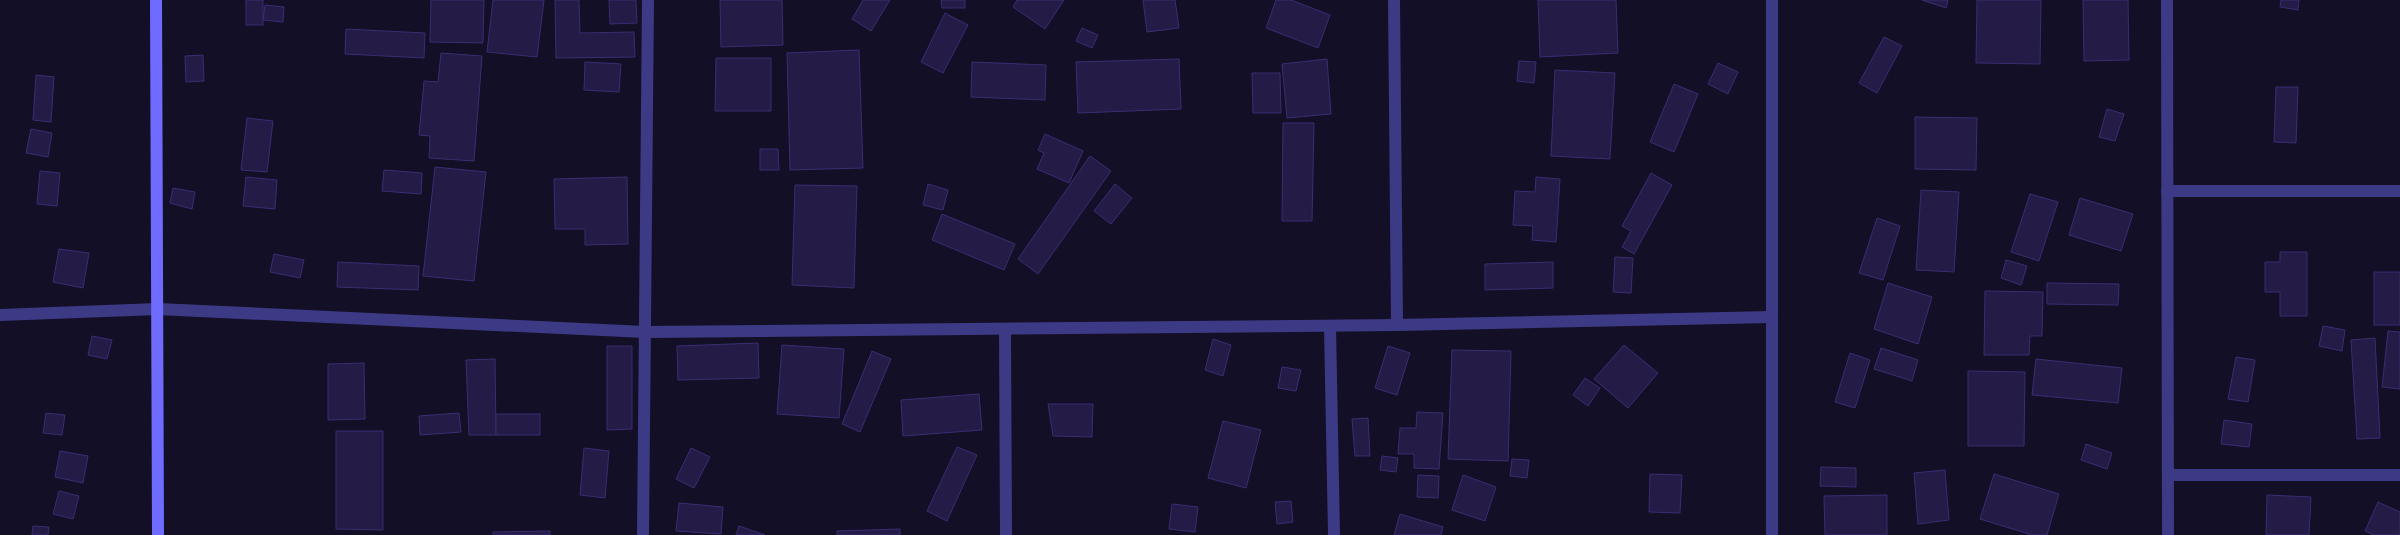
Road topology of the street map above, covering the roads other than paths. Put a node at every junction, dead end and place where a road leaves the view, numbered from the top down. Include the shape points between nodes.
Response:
1 (156, 0) edge
2 (648, 0) edge
3 (1394, 0) edge
4 (1772, 0) edge
5 (2167, 0) edge
6 (2167, 191) junction
7 (2400, 191) edge
8 (158, 309) junction
9 (0, 315) edge
10 (1772, 316) junction
11 (1396, 325) junction
12 (1330, 326) junction
13 (1006, 329) junction
14 (645, 332) junction
15 (2168, 475) junction
16 (2400, 475) edge
17 (158, 535) edge
18 (643, 535) edge
19 (1006, 535) edge
20 (1334, 535) edge
21 (1772, 535) edge
22 (2168, 535) edge

1 - 8 street
2 - 14 street
3 - 11 street
4 - 10 street
5 - 6 street
6 - 7 street
6 - 15 street
8 - 9 street
8 - 14 street
8 - 17 street
10 - 11 street
10 - 21 street
11 - 12 street
12 - 13 street
12 - 20 street
13 - 14 street
13 - 19 street
14 - 18 street
15 - 16 street
15 - 22 street

